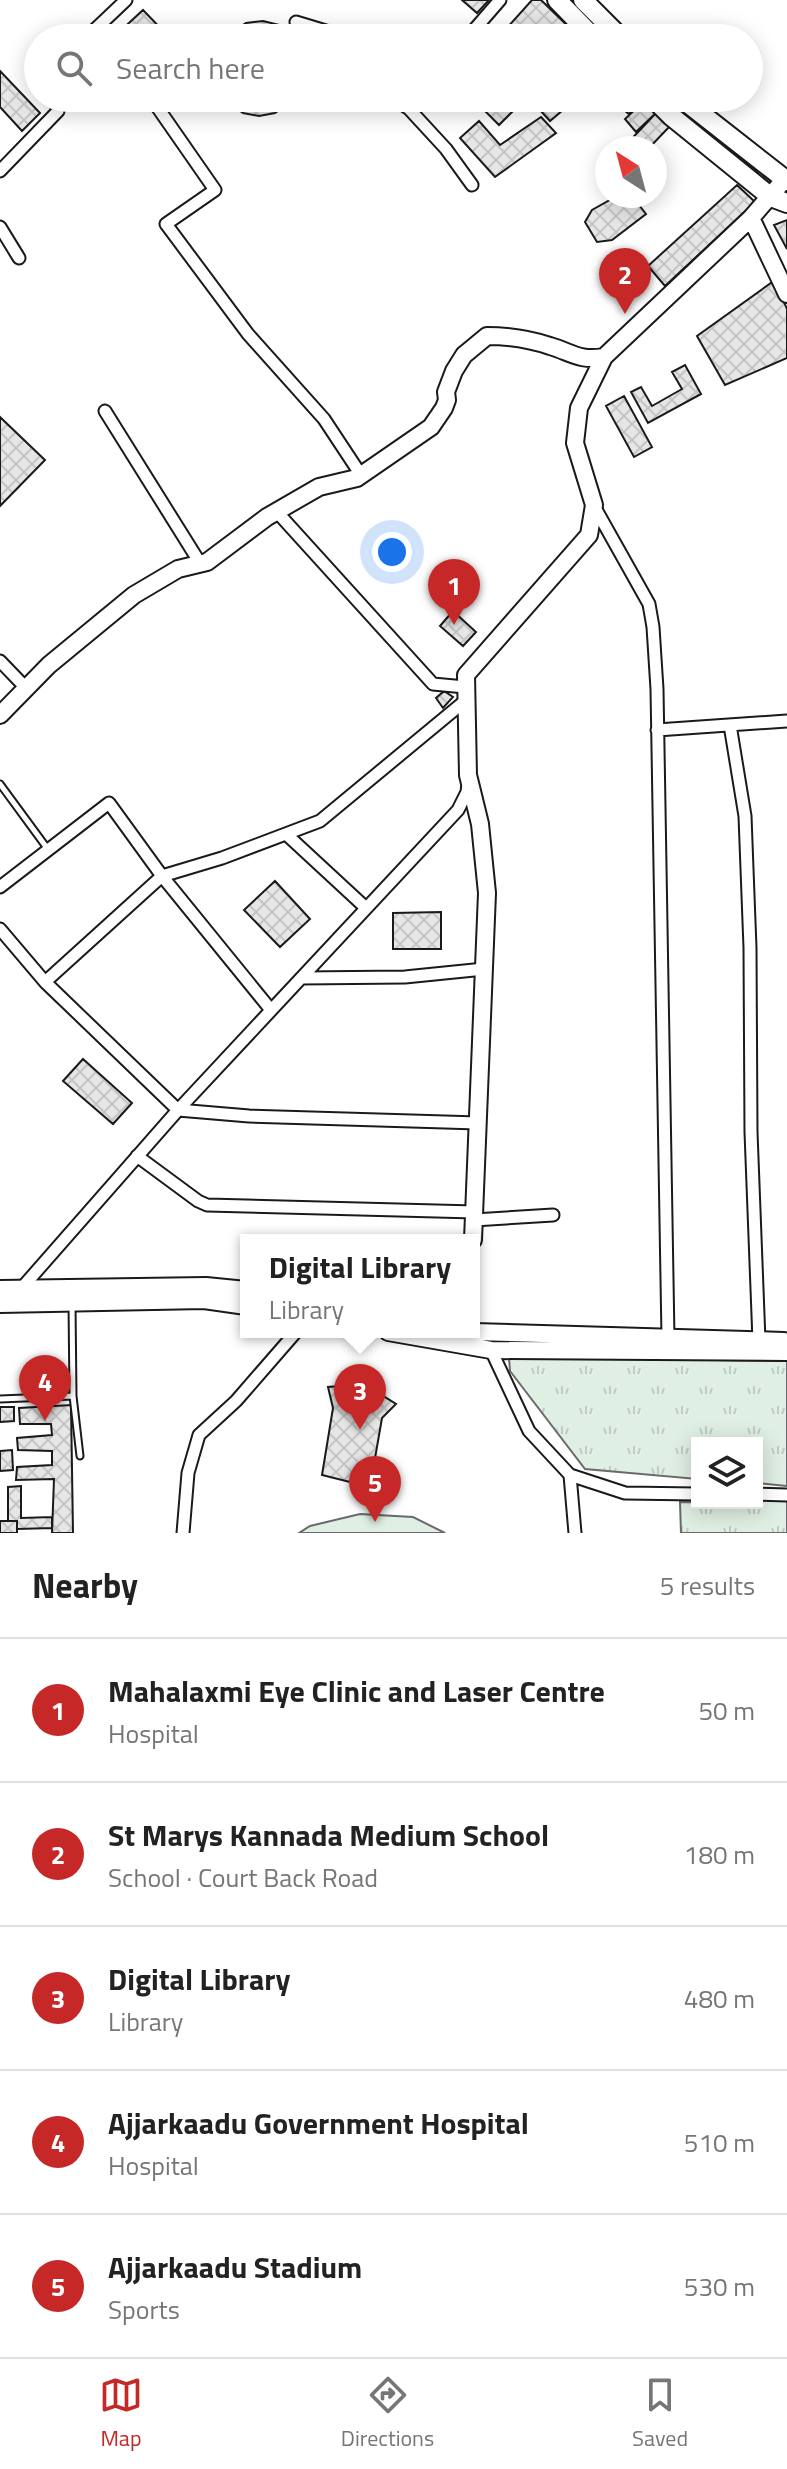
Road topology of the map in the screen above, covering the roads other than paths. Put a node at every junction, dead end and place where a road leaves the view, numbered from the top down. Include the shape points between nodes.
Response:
1 (126, 0) edge
2 (500, 0) edge
3 (557, 0) edge
4 (583, 0) edge
5 (296, 22) dead end
6 (101, 24) edge
7 (303, 24) edge
8 (479, 24) edge
9 (580, 24) edge
10 (607, 24) edge
11 (57, 112) edge
12 (161, 112) edge
13 (416, 112) edge
14 (667, 112) edge
15 (699, 112) edge
16 (0, 171) edge
17 (785, 181) edge
18 (472, 185) dead end
19 (779, 200) edge
20 (751, 218) junction
21 (0, 227) edge
22 (19, 258) dead end
23 (787, 294) edge
24 (604, 357) junction
25 (105, 411) dead end
26 (361, 475) junction
27 (594, 505) junction
28 (277, 512) junction
29 (200, 563) junction
30 (0, 661) edge
31 (26, 688) junction
32 (465, 694) junction
33 (0, 715) edge
34 (787, 721) edge
35 (730, 725) junction
36 (657, 730) junction
37 (468, 775) junction
38 (0, 784) edge
39 (286, 834) junction
40 (48, 850) junction
41 (162, 876) junction
42 (0, 887) edge
43 (366, 908) junction
44 (0, 929) edge
45 (484, 969) junction
46 (301, 978) junction
47 (45, 982) junction
48 (271, 1010) junction
49 (178, 1110) junction
50 (478, 1123) junction
51 (137, 1156) junction
52 (553, 1215) dead end
53 (474, 1216) junction
54 (473, 1234) edge
55 (0, 1289) edge
56 (240, 1289) edge
57 (12, 1299) edge
58 (72, 1303) junction
59 (240, 1305) edge
60 (480, 1332) edge
61 (480, 1334) edge
62 (291, 1338) edge
63 (422, 1338) edge
64 (668, 1338) junction
65 (759, 1341) junction
66 (787, 1341) edge
67 (491, 1350) junction
68 (787, 1352) edge
69 (73, 1396) junction
70 (0, 1399) edge
71 (80, 1456) dead end
72 (570, 1475) junction
73 (691, 1494) edge
74 (763, 1494) edge
75 (787, 1495) edge
76 (183, 1533) edge
77 (575, 1533) edge

1 - 6 street
2 - 8 street
3 - 9 main road
4 - 10 main road
5 - 7 street
11 - 16 street
12 - 26 street via 215,190 166,224 248,334 324,419
13 - 18 street
14 - 19 main road
15 - 17 main road
17 - 19 street
19 - 20 street
20 - 23 street
20 - 24 street
21 - 22 street
24 - 26 street via 586,360 513,336 487,336 454,371 444,408 431,427
24 - 27 street via 579,408 575,443
25 - 29 street
26 - 28 street via 319,487
27 - 32 street via 589,535 466,675
27 - 36 street via 649,604
28 - 29 street
28 - 32 street via 433,684
29 - 31 street via 178,569 134,595
30 - 31 street
31 - 33 street
32 - 37 street
32 - 39 street via 320,821
34 - 35 street
35 - 36 street
35 - 65 street via 745,816
36 - 64 street
37 - 43 street via 458,810
37 - 45 street via 480,824 487,893
38 - 40 lane
39 - 41 street
39 - 43 street
40 - 41 street via 109,803
40 - 42 street
41 - 47 street
41 - 48 street
43 - 46 street
44 - 47 street
45 - 46 street via 405,977
45 - 50 street
46 - 48 street
47 - 49 street
48 - 49 street
49 - 50 street
49 - 51 street
50 - 53 street
51 - 53 street via 207,1205
51 - 57 street
52 - 53 street
53 - 54 street
55 - 57 street
56 - 57 street via 206,1286
57 - 58 street
58 - 59 street via 204,1300
58 - 69 lane
60 - 64 street
61 - 67 street
62 - 76 street via 199,1435 188,1473
63 - 67 street
64 - 65 street
65 - 66 street
67 - 68 street
67 - 72 street via 529,1431
69 - 70 lane
69 - 71 lane
72 - 73 street via 625,1493
72 - 77 street
74 - 75 street

